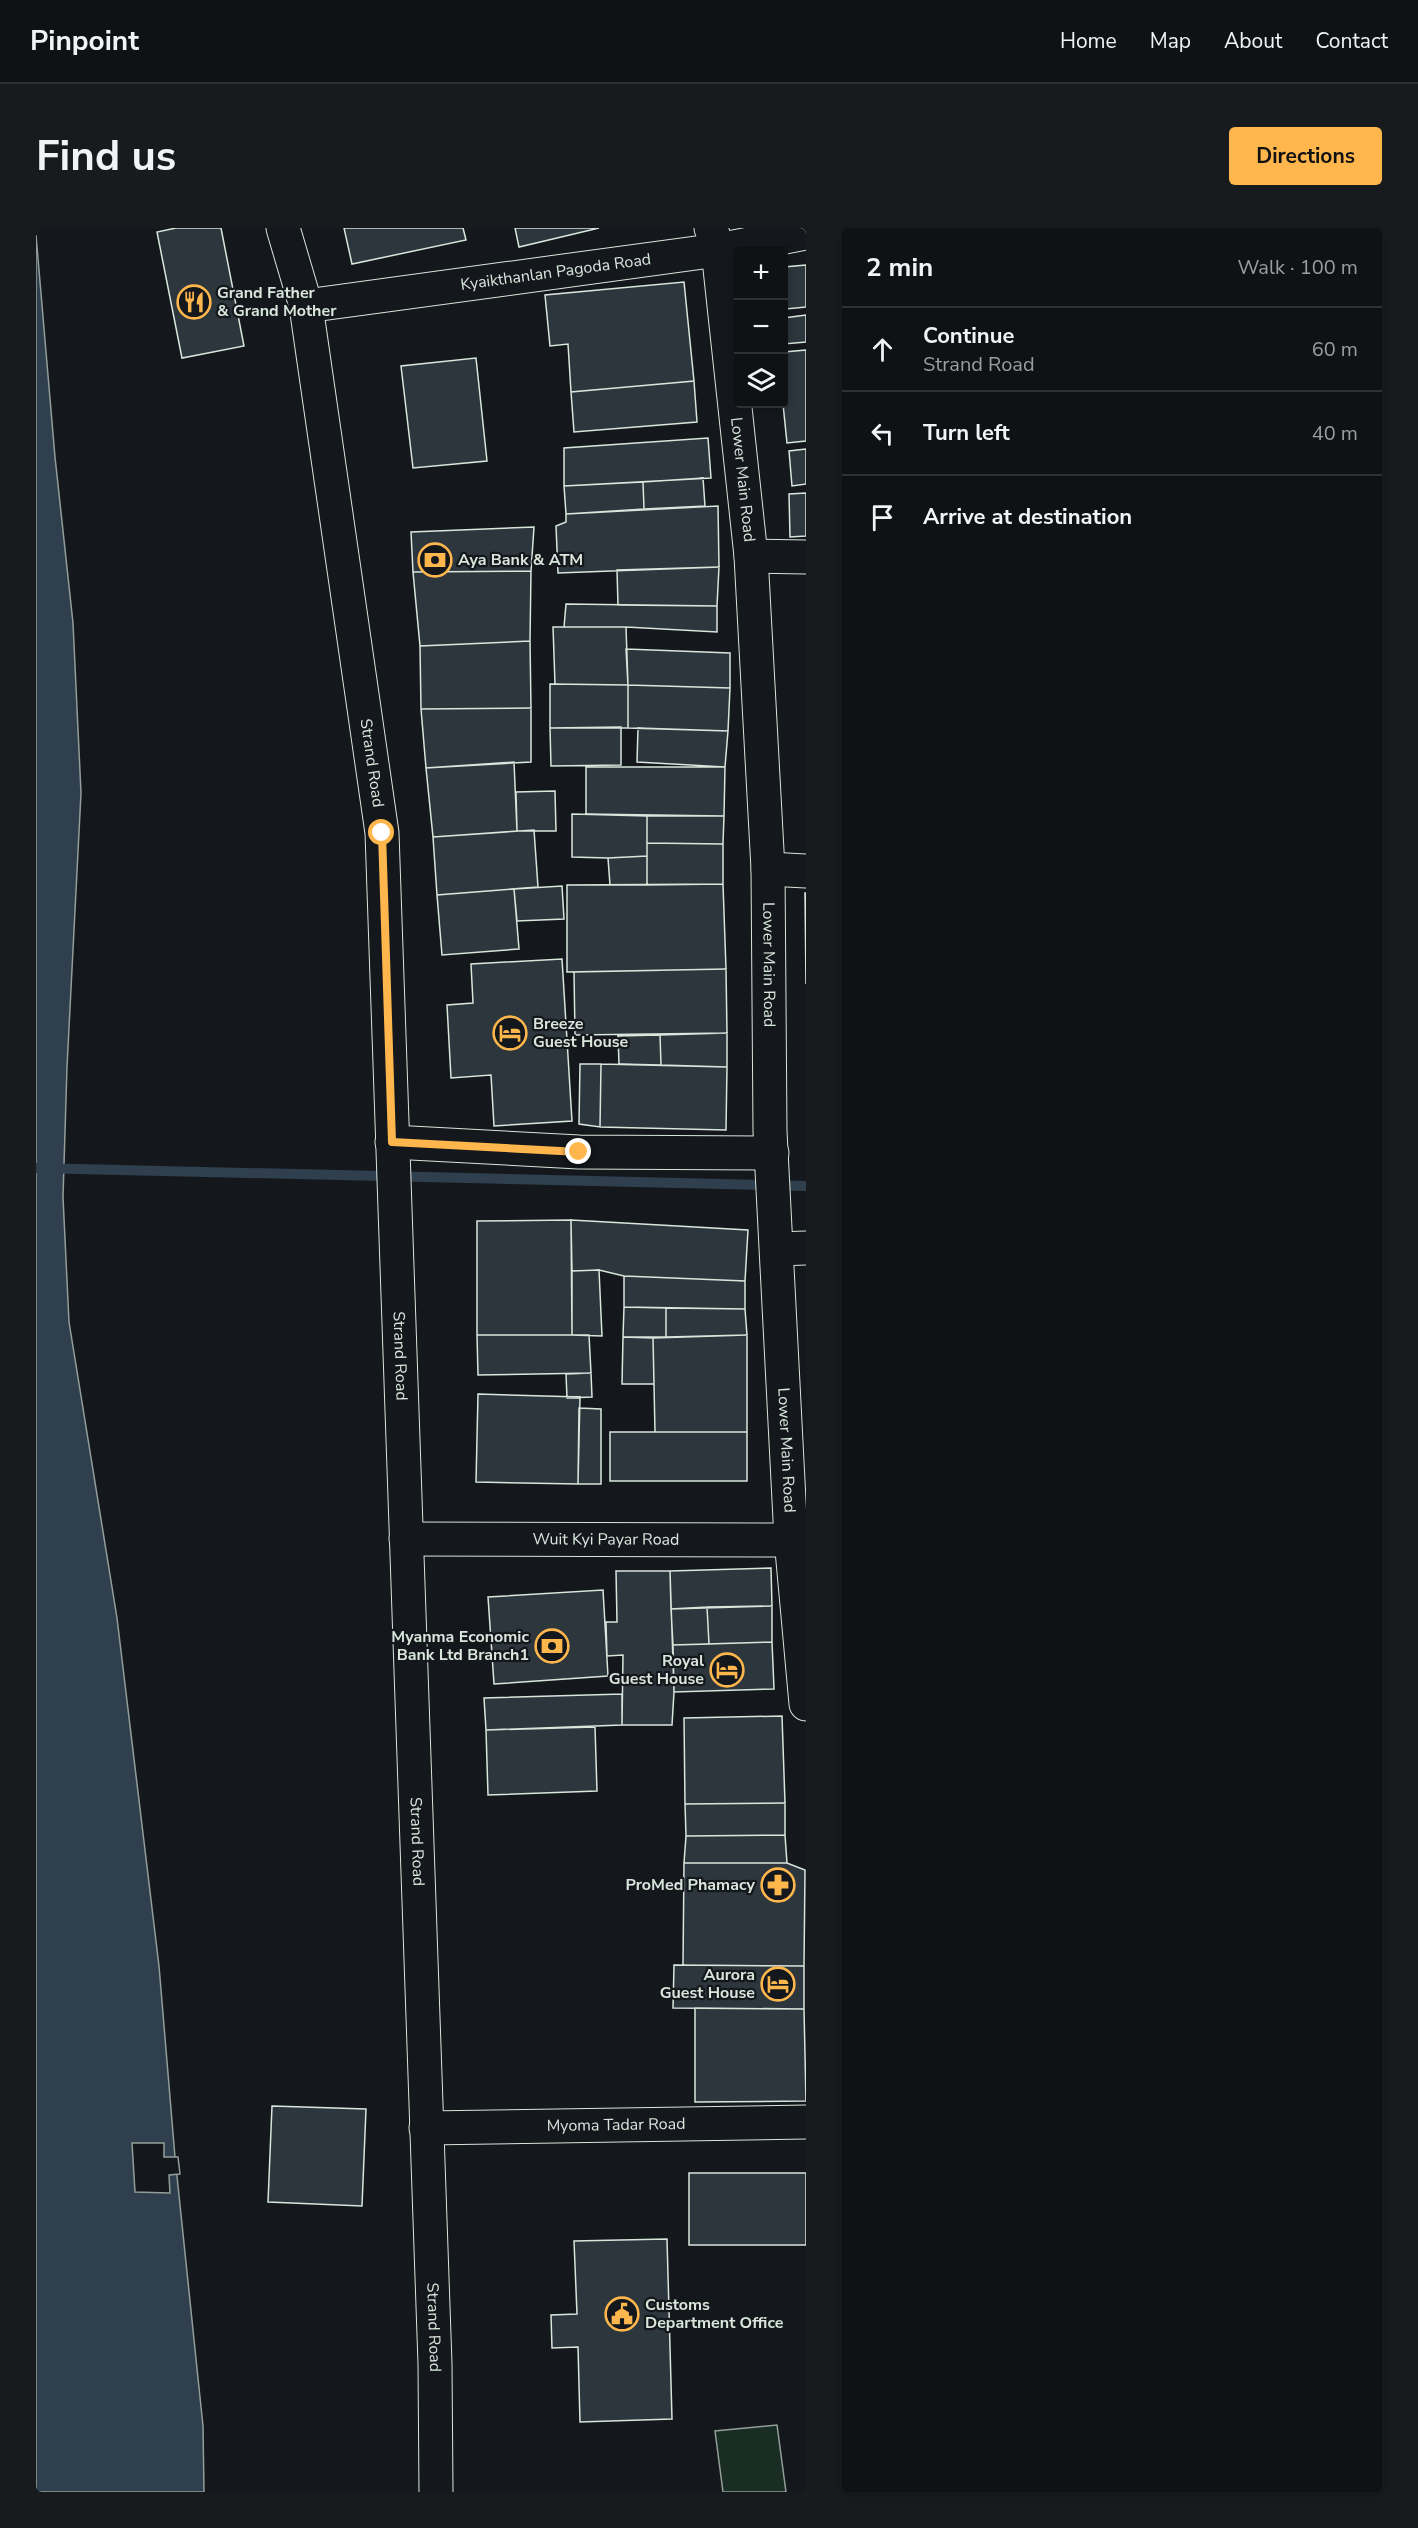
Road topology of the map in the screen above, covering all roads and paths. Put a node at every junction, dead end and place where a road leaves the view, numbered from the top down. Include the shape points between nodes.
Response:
1 (283, 228) edge
2 (806, 233) edge
3 (715, 239) edge
4 (306, 306) junction
5 (751, 556) junction
6 (806, 557) edge
7 (768, 869) junction
8 (806, 871) edge
9 (392, 1142) junction
10 (772, 1153) junction
11 (792, 1248) edge
12 (406, 1539) junction
13 (799, 1539) edge
14 (806, 1704) edge
15 (806, 2122) edge
16 (426, 2128) junction
17 (436, 2492) edge

1 - 4 main road, Strand Road
2 - 3 main road, Kyaikthanlan Pagoda Road
3 - 4 main road, Kyaikthanlan Pagoda Road
3 - 5 main road, Lower Main Road
4 - 9 main road, Strand Road via 382,833
5 - 6 main road
5 - 7 main road, Lower Main Road
7 - 8 main road
7 - 10 main road, Lower Main Road
9 - 10 main road via 579,1152
9 - 12 main road, Strand Road
10 - 11 main road, Lower Main Road
11 - 13 main road, Lower Main Road
12 - 13 main road, Wuit Kyi Payar Road
12 - 16 main road, Strand Road
13 - 14 main road, Lower Main Road
15 - 16 main road, Myoma Tadar Road
16 - 17 main road, Strand Road

